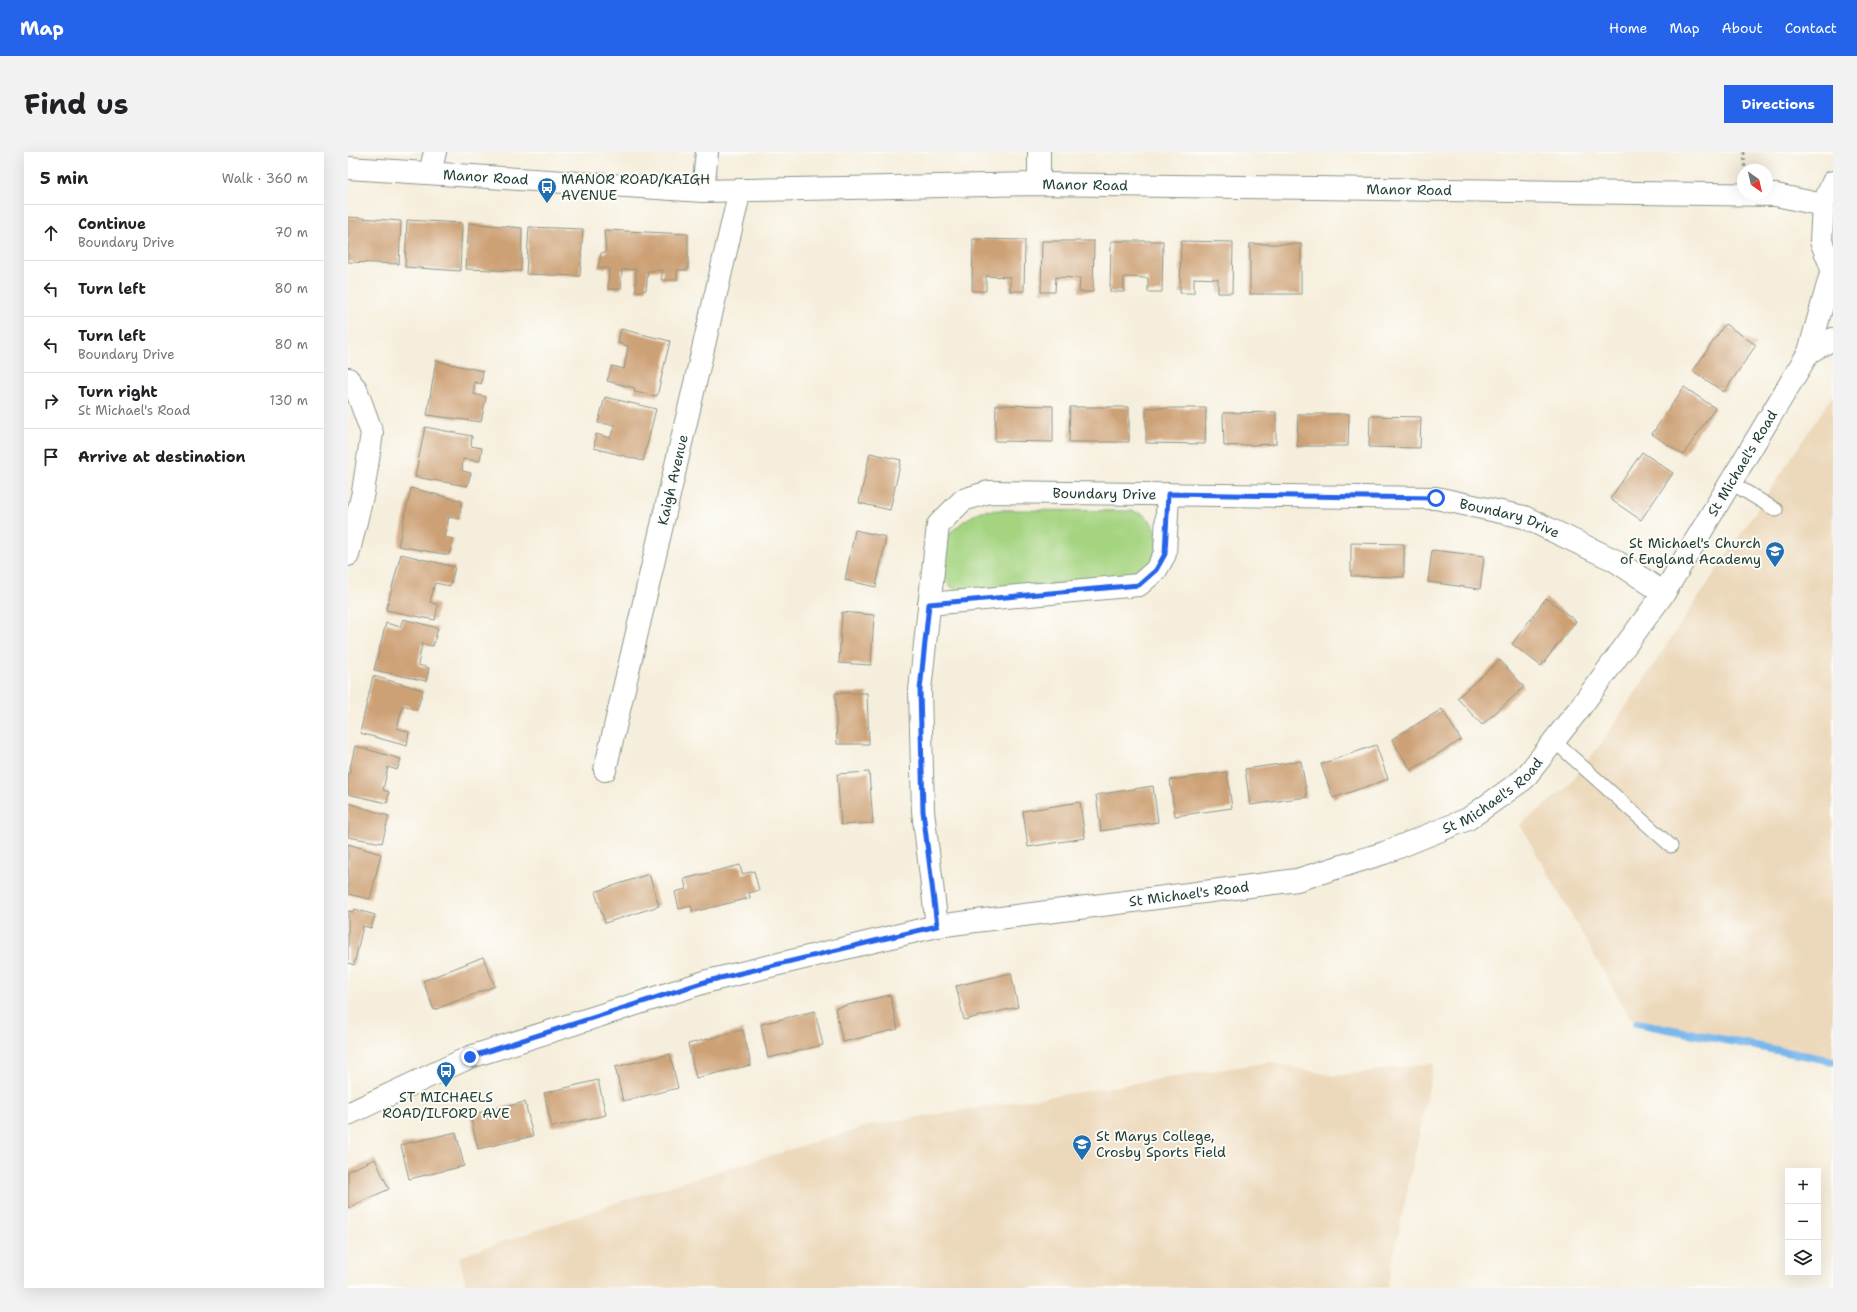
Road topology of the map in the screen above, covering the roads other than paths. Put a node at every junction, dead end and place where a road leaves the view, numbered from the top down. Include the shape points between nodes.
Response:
1 (435, 152) edge
2 (707, 152) edge
3 (1039, 152) edge
4 (348, 168) edge
5 (430, 173) junction
6 (1833, 182) edge
7 (1039, 184) junction
8 (740, 190) junction
9 (703, 191) junction
10 (1823, 204) junction
11 (1832, 271) edge
12 (1833, 339) edge
13 (1809, 352) junction
14 (348, 379) edge
15 (1730, 482) junction
16 (1168, 494) junction
17 (1776, 510) dead end
18 (348, 555) edge
19 (1664, 593) junction
20 (929, 604) junction
21 (1554, 741) junction
22 (605, 770) dead end
23 (1671, 846) dead end
24 (937, 926) junction
25 (348, 1114) edge

1 - 5 street
2 - 9 street
3 - 7 street
4 - 5 street, Manor Road
5 - 9 street, Manor Road
6 - 10 street
7 - 8 street, Manor Road
7 - 10 street, Manor Road via 1776,195
8 - 9 street, Manor Road
8 - 22 street, Kaigh Avenue
10 - 11 street via 1821,241
11 - 13 street
12 - 13 street
13 - 15 street, St Michael's Road
14 - 18 street via 356,389 372,433 363,492
15 - 17 lane
15 - 19 street, St Michael's Road
16 - 19 street, Boundary Drive via 1436,498 1524,517 1614,560
16 - 20 street via 1165,554 1156,570 1139,585
16 - 20 street, Boundary Drive via 989,492 963,500 938,525
19 - 21 street, St Michael's Road
20 - 24 street, Boundary Drive via 920,690 923,811
21 - 23 lane
21 - 24 street, St Michael's Road via 1524,779 1468,819 1384,853 1297,880
24 - 25 street, St Michael's Road via 708,981 470,1057

